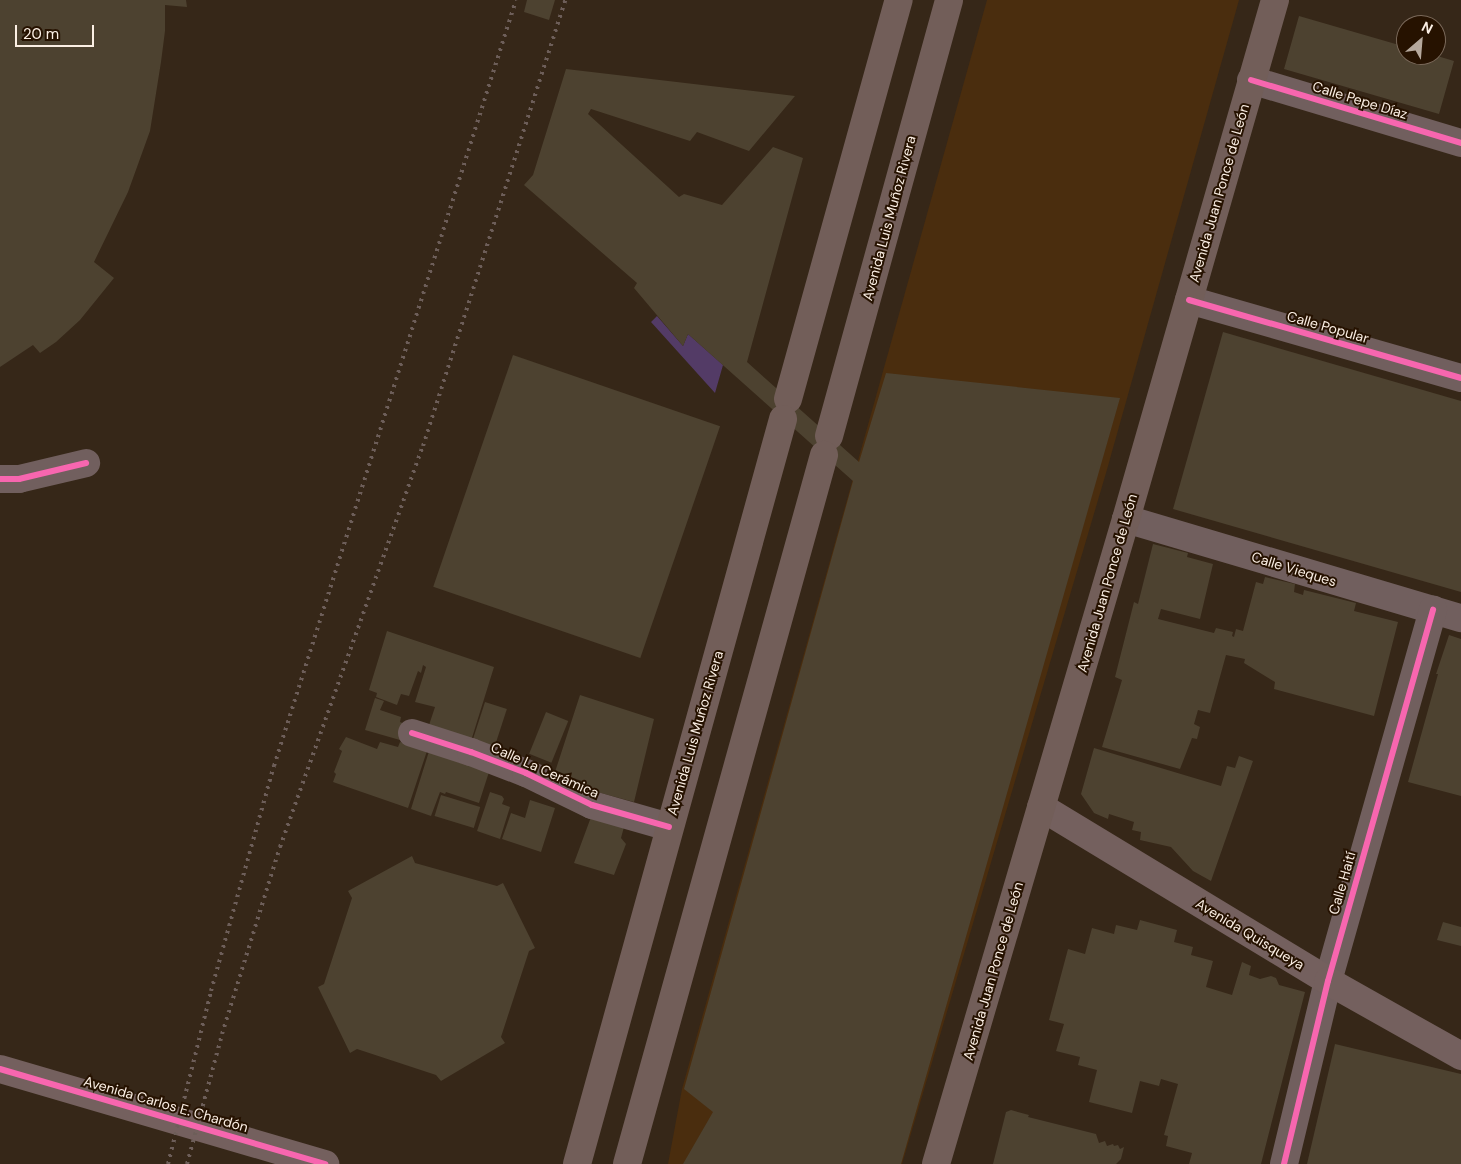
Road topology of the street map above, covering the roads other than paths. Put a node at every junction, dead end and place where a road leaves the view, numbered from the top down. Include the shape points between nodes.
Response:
1 (900, 0) edge
2 (949, 0) edge
3 (1275, 0) edge
4 (1251, 80) junction
5 (1461, 143) edge
6 (1189, 300) junction
7 (1461, 378) edge
8 (86, 463) dead end
9 (0, 479) edge
10 (1126, 519) junction
11 (1432, 610) junction
12 (1461, 618) edge
13 (412, 733) dead end
14 (1041, 807) junction
15 (669, 827) junction
16 (1328, 981) junction
17 (1461, 1056) edge
18 (0, 1069) edge
19 (325, 1164) edge
20 (577, 1164) edge
21 (627, 1164) edge
22 (936, 1164) edge
23 (1284, 1164) edge

1 - 15 main road, Avenida Luis Muñoz Rivera
2 - 21 main road, Avenida Luis Muñoz Rivera
3 - 4 main road, Avenida Juan Ponce de León
4 - 5 street, Calle Pepe Díaz
4 - 6 main road, Avenida Juan Ponce de León
6 - 7 street, Calle Popular
6 - 10 main road, Avenida Juan Ponce de León
8 - 9 street via 19,479
10 - 11 street, Calle Vieques
10 - 14 main road, Avenida Juan Ponce de León
11 - 12 street, Calle Vieques
11 - 16 street, Calle Haití
13 - 15 street, Calle La Cerámica via 526,773 592,805
14 - 16 street, Avenida Quisqueya
14 - 22 main road, Avenida Juan Ponce de León
15 - 20 main road, Avenida Luis Muñoz Rivera
16 - 17 street, Avenida Quisqueya
16 - 23 street, Calle Haití
18 - 19 street, Avenida Carlos E. Chardón

